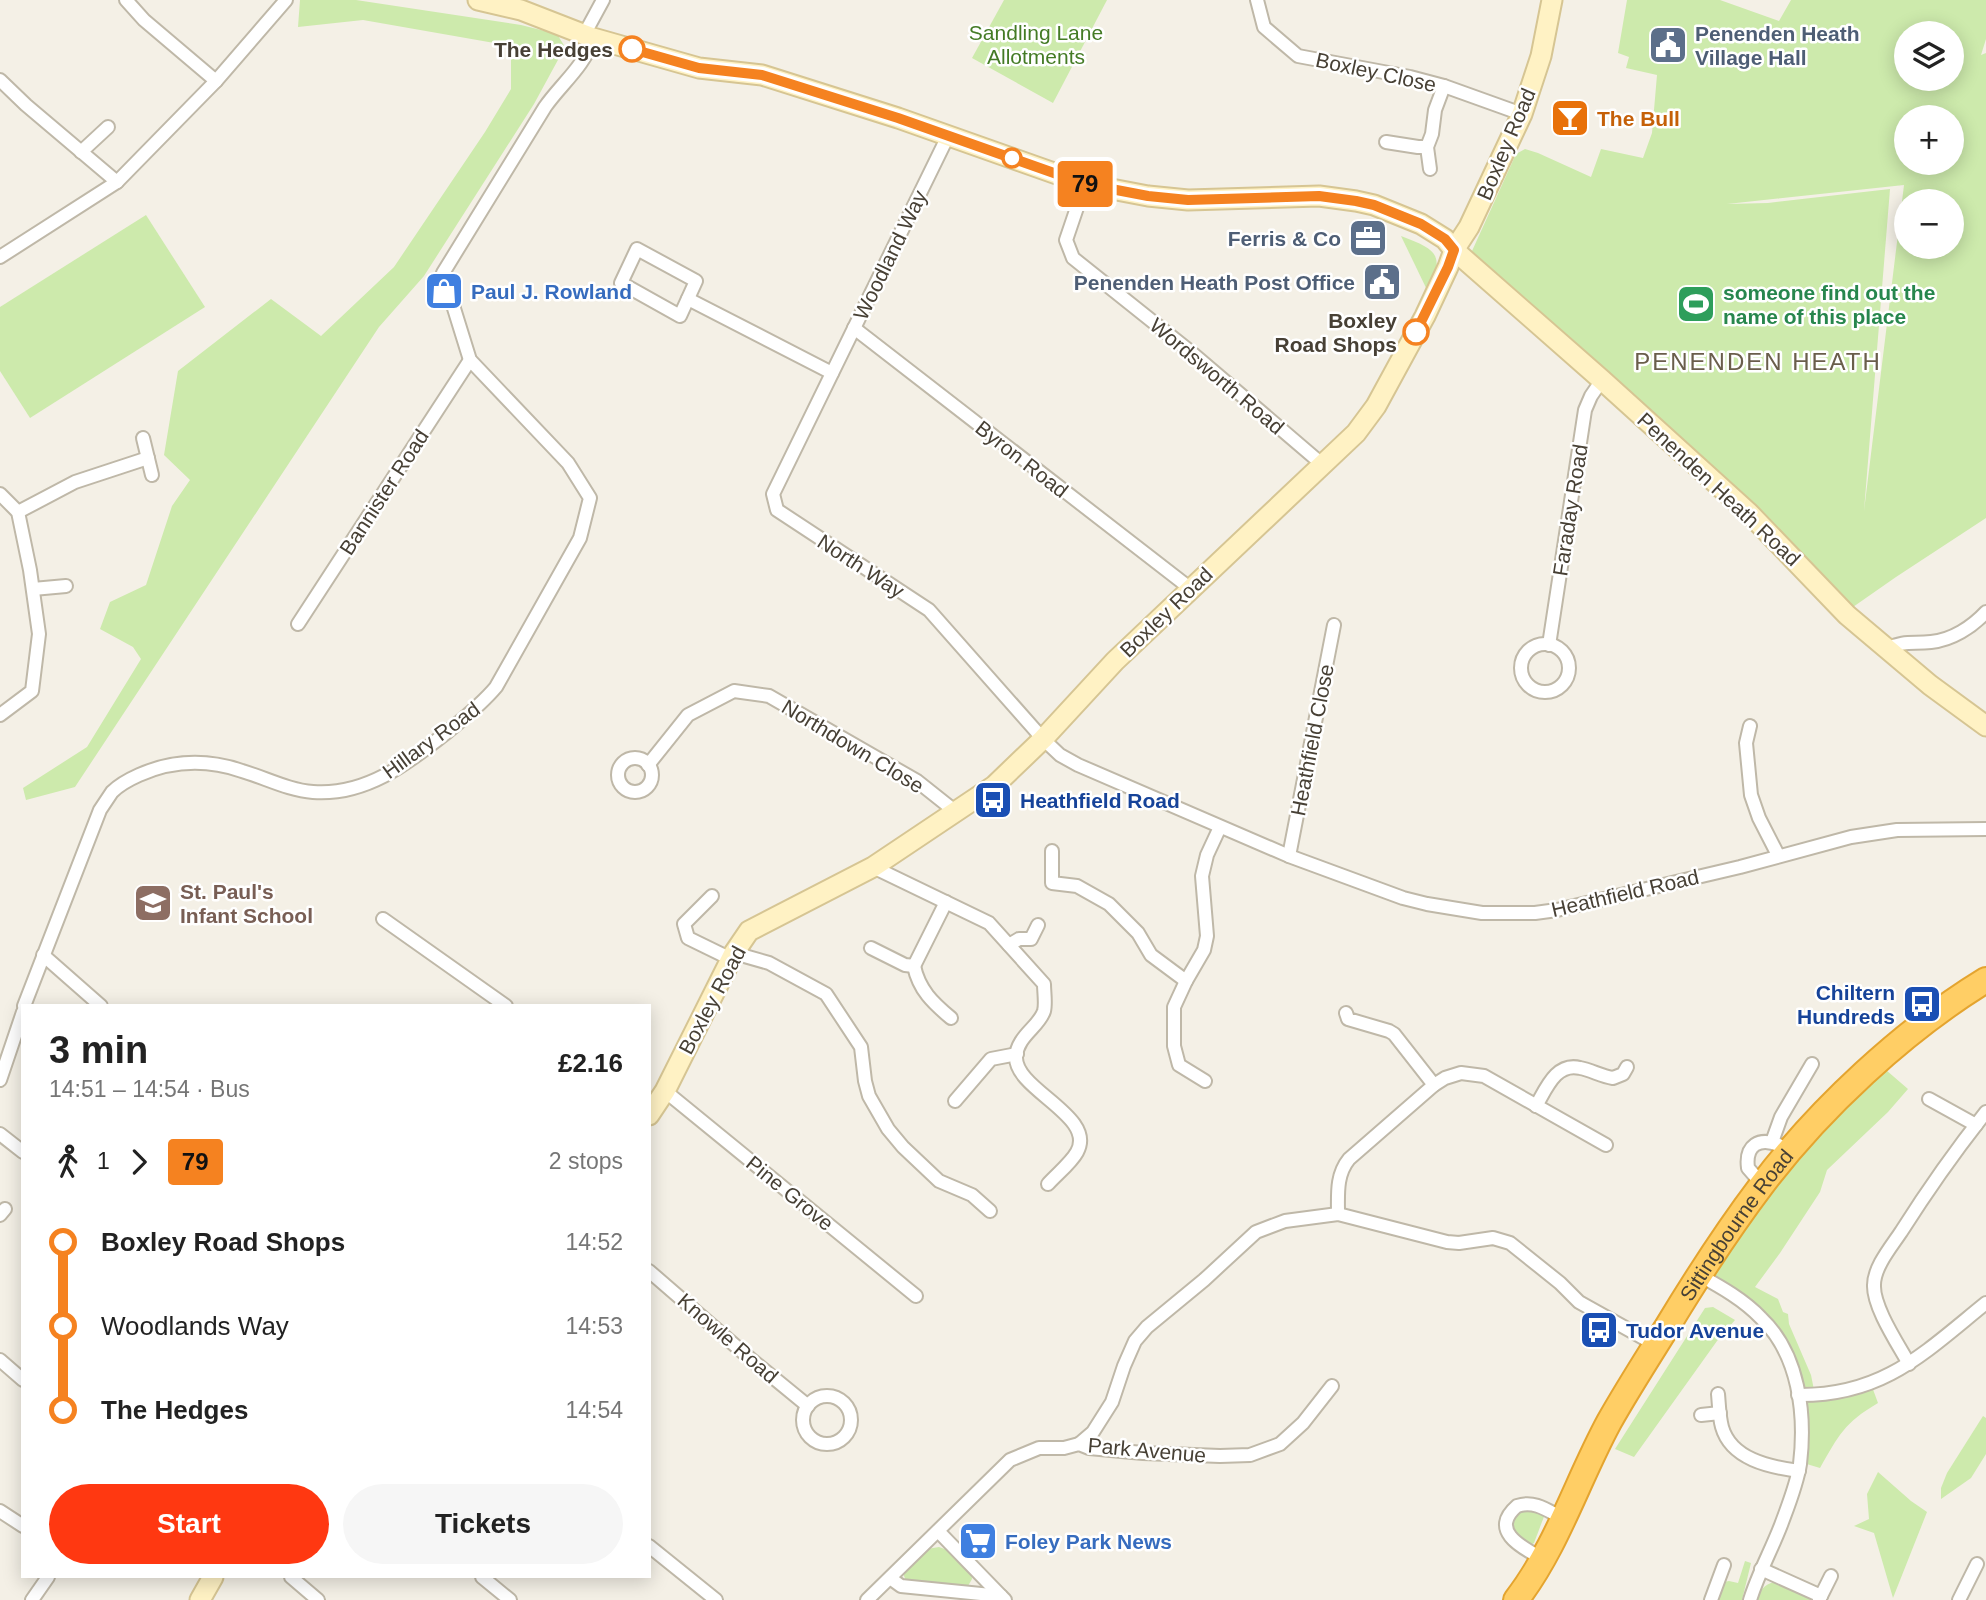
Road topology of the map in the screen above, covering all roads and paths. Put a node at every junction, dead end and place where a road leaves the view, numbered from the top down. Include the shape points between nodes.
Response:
1 (126, 0) edge
2 (286, 0) edge
3 (603, 0) edge
4 (1256, 0) edge
5 (1552, 0) edge
6 (486, 1) edge
7 (588, 37) junction
8 (0, 80) edge
9 (216, 81) junction
10 (1444, 86) junction
11 (1522, 114) junction
12 (108, 127) dead end
13 (948, 136) junction
14 (1386, 142) dead end
15 (1427, 147) junction
16 (81, 152) junction
17 (1430, 169) dead end
18 (117, 182) junction
19 (1085, 184) junction
20 (1454, 250) junction
21 (0, 257) edge
22 (688, 299) junction
23 (854, 328) junction
24 (470, 360) junction
25 (832, 373) junction
26 (1602, 380) junction
27 (143, 438) dead end
28 (148, 457) junction
29 (1323, 465) junction
30 (152, 475) dead end
31 (0, 494) edge
32 (18, 512) junction
33 (66, 586) dead end
34 (33, 589) junction
35 (1191, 589) junction
36 (1986, 612) edge
37 (298, 624) dead end
38 (1334, 625) dead end
39 (1549, 645) dead end
40 (1886, 649) junction
41 (0, 715) edge
42 (1750, 726) dead end
43 (1986, 726) edge
44 (1043, 739) junction
45 (648, 765) dead end
46 (957, 812) junction
47 (1220, 827) junction
48 (1986, 829) edge
49 (1052, 851) dead end
50 (1778, 855) junction
51 (1289, 856) junction
52 (873, 867) junction
53 (712, 896) dead end
54 (946, 902) junction
55 (383, 919) dead end
56 (1038, 925) dead end
57 (1009, 945) junction
58 (871, 948) dead end
59 (43, 955) junction
60 (733, 956) junction
61 (914, 966) junction
62 (1986, 980) edge
63 (1186, 981) junction
64 (26, 1004) edge
65 (99, 1004) edge
66 (503, 1004) edge
67 (1346, 1013) dead end
68 (21, 1018) edge
69 (951, 1018) dead end
70 (1017, 1054) junction
71 (1812, 1064) dead end
72 (1627, 1066) dead end
73 (0, 1080) edge
74 (1205, 1081) dead end
75 (1434, 1085) junction
76 (664, 1091) junction
77 (1928, 1099) dead end
78 (955, 1101) dead end
79 (1536, 1106) junction
80 (651, 1112) edge
81 (1986, 1112) edge
82 (1976, 1125) junction
83 (0, 1134) edge
84 (1606, 1145) dead end
85 (1781, 1147) junction
86 (21, 1150) edge
87 (1048, 1184) dead end
88 (990, 1211) dead end
89 (1338, 1214) junction
90 (651, 1273) edge
91 (1699, 1275) junction
92 (916, 1296) dead end
93 (1986, 1303) edge
94 (1656, 1345) junction
95 (0, 1360) edge
96 (1909, 1364) junction
97 (21, 1378) edge
98 (1332, 1386) dead end
99 (1718, 1394) dead end
100 (1798, 1395) junction
101 (807, 1406) dead end
102 (1720, 1413) junction
103 (1701, 1415) dead end
104 (1079, 1444) junction
105 (1799, 1471) junction
106 (0, 1511) edge
107 (1562, 1518) junction
108 (21, 1525) edge
109 (938, 1531) junction
110 (651, 1548) edge
111 (1543, 1559) junction
112 (1977, 1563) dead end
113 (1761, 1569) junction
114 (1725, 1571) dead end
115 (1831, 1576) dead end
116 (47, 1578) edge
117 (212, 1578) edge
118 (292, 1578) edge
119 (483, 1578) edge
120 (890, 1578) junction
121 (1003, 1598) edge
122 (1820, 1598) edge
123 (32, 1600) edge
124 (200, 1600) edge
125 (318, 1600) edge
126 (510, 1600) edge
127 (716, 1600) edge
128 (867, 1600) edge
129 (1516, 1600) edge
130 (1711, 1600) edge
131 (1750, 1600) edge
132 (1959, 1600) edge

1 - 9 street
2 - 9 street
3 - 7 street
4 - 10 street, Boxley Close via 1264,27 1298,56
5 - 11 street, Boxley Road via 1541,56
6 - 7 street, Penenden Heath Road
7 - 13 street, Penenden Heath Road via 699,68 762,75
7 - 24 street, Hillary Road via 584,60 545,107 443,273
8 - 16 street
9 - 18 street
10 - 11 street, Boxley Close
10 - 15 street
11 - 20 street, Boxley Road
12 - 16 street
13 - 19 street, Penenden Heath Road
13 - 23 street, Woodland Way
14 - 15 street
15 - 17 street
16 - 18 street
18 - 21 street
19 - 20 street, Penenden Heath Road via 1188,200 1319,196 1356,201 1421,224
19 - 29 street, Wordsworth Road via 1066,240 1073,258
20 - 26 street, Penenden Heath Road
20 - 29 street, Boxley Road via 1425,316 1376,406
22 - 22 street via 696,281 637,249 621,283 680,316
22 - 25 street
23 - 25 street, Woodland Way
23 - 35 street, Byron Road
24 - 37 street, Bannister Road
24 - 59 street, Hillary Road via 568,463 590,498 580,538 496,687 482,705 404,765 354,788 314,792 215,763 194,762 175,763 131,779 114,790 100,810
25 - 44 street, North Way via 773,494 777,510 929,610
26 - 39 street, Faraday Road via 1585,410
26 - 40 street, Penenden Heath Road via 1749,513
27 - 28 street
28 - 30 street
28 - 32 street via 75,482
29 - 35 street, Boxley Road
31 - 32 street
32 - 34 street
33 - 34 street
34 - 41 street via 39,634 32,691
35 - 44 street, Boxley Road via 1115,661
36 - 40 street via 1949,637 1903,642
38 - 51 street, Heathfield Close
40 - 43 street, Penenden Heath Road
42 - 50 street via 1746,743 1751,794
44 - 46 street, Boxley Road via 994,786
44 - 47 street, Heathfield Road via 1077,765
45 - 46 street, Northdown Close via 688,715 734,691 769,696 917,781
46 - 52 street, Boxley Road
47 - 51 street, Heathfield Road
47 - 63 street via 1202,877 1204,950
48 - 50 street, Heathfield Road via 1875,832
49 - 63 street via 1052,883 1077,886 1109,904 1138,933 1151,955
50 - 51 street, Heathfield Road via 1601,901 1512,914 1427,904
52 - 54 street
52 - 60 street, Boxley Road via 749,930
53 - 60 street via 684,924 688,938
54 - 57 street via 989,923
54 - 61 street
55 - 66 street
56 - 57 street via 1031,939
57 - 70 street via 1044,984 1044,1013 1020,1043
58 - 61 street
59 - 64 street, Hillary Road
59 - 65 street
60 - 76 street, Boxley Road
60 - 88 street via 769,962 826,994 861,1047 869,1096 888,1129 939,1181 965,1191
61 - 69 street via 921,988
62 - 85 highway, Sittingbourne Road via 1890,1050
63 - 74 street via 1174,1007 1174,1046 1179,1065
67 - 75 street via 1348,1019 1394,1034
68 - 73 street, Hillary Road
70 - 78 street via 991,1059
70 - 87 street via 1020,1072 1077,1126 1081,1140 1077,1152
71 - 85 street via 1781,1117
72 - 79 street via 1613,1078 1567,1068 1556,1074
75 - 79 street via 1453,1074 1476,1074
75 - 89 street via 1343,1166
76 - 80 street, Boxley Road
76 - 92 street, Pine Grove
77 - 82 street
79 - 84 street
81 - 82 street
82 - 96 street via 1926,1193 1874,1279 1877,1301
83 - 86 street
85 - 91 highway, Sittingbourne Road via 1762,1184
89 - 94 street via 1447,1242 1493,1238 1510,1243 1579,1302
89 - 104 street via 1285,1221 1256,1232 1147,1326 1135,1342 1112,1402 1093,1432
90 - 101 street, Knowle Road
91 - 94 highway, Sittingbourne Road
91 - 100 street via 1741,1301 1772,1330 1790,1362
93 - 96 street
94 - 107 highway, Sittingbourne Road via 1609,1422
95 - 97 street
96 - 100 street via 1846,1391
98 - 104 street, Park Avenue via 1280,1444 1250,1455 1143,1453
99 - 102 street
100 - 105 street
102 - 103 street
102 - 105 street via 1722,1430 1742,1454 1760,1464
104 - 109 street, Park Avenue via 1039,1448 1010,1460
105 - 113 street
106 - 108 street
107 - 111 highway, Sittingbourne Road
107 - 111 street via 1529,1503 1517,1506 1506,1520 1509,1536
109 - 120 street, Park Avenue
109 - 121 street
110 - 127 street
111 - 129 highway, Sittingbourne Road
112 - 132 street
113 - 122 street
113 - 131 street
114 - 130 street
115 - 122 street
116 - 123 street
117 - 124 street
118 - 125 street
119 - 126 street
120 - 121 street via 901,1586
120 - 128 street, Park Avenue

